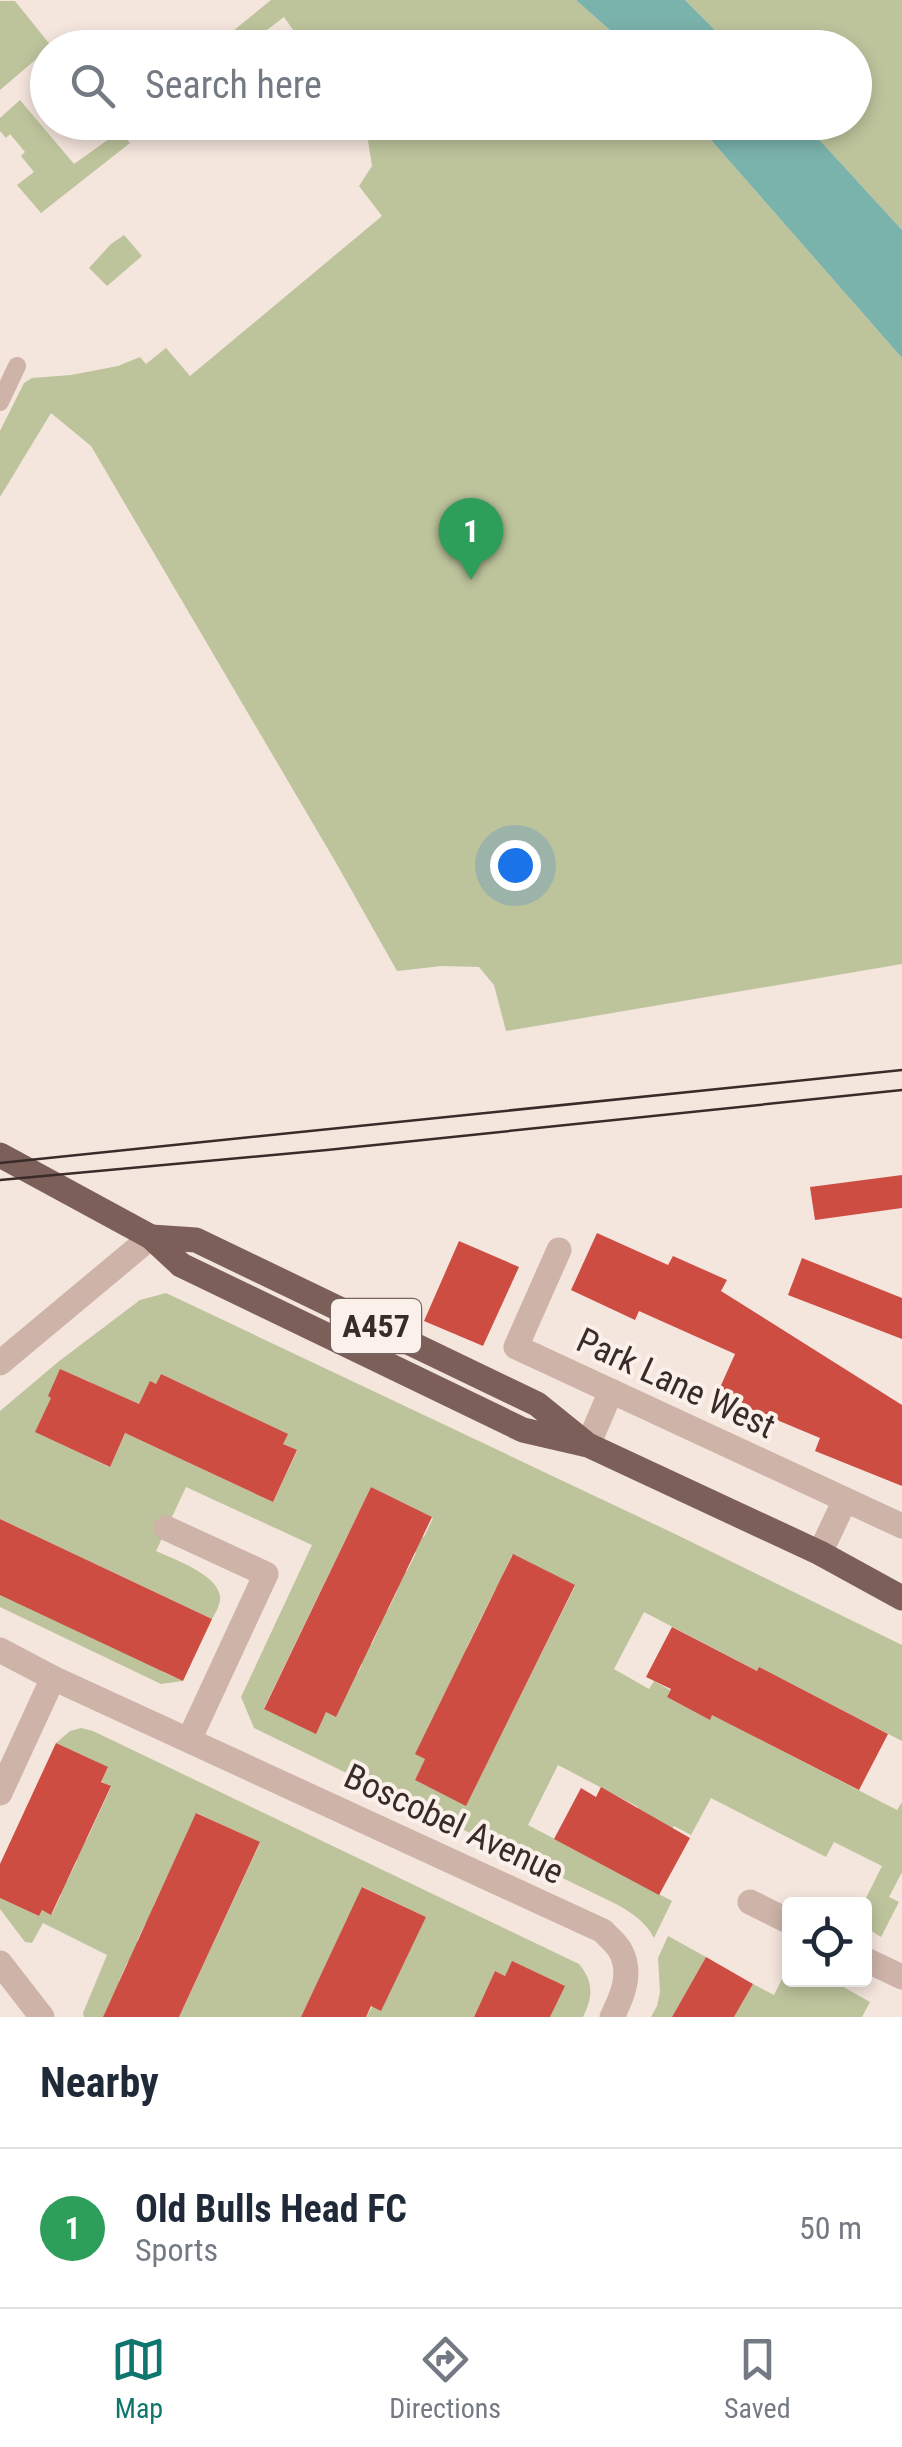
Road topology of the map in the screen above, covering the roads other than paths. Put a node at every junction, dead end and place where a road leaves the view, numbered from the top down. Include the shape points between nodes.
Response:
1 (17, 366) dead end
2 (0, 402) edge
3 (0, 1154) edge
4 (151, 1237) junction
5 (558, 1250) dead end
6 (0, 1362) edge
7 (611, 1391) junction
8 (588, 1446) junction
9 (845, 1500) junction
10 (902, 1526) edge
11 (166, 1528) dead end
12 (820, 1553) junction
13 (902, 1598) edge
14 (0, 1650) edge
15 (53, 1678) junction
16 (189, 1740) junction
17 (0, 1793) edge
18 (750, 1902) dead end
19 (782, 1918) edge
20 (872, 1962) edge
21 (0, 1963) edge
22 (902, 1977) edge
23 (42, 2017) edge
24 (612, 2017) edge

1 - 2 lane
3 - 4 main road, A457
4 - 6 street
4 - 8 main road, A457 via 214,1248 537,1404
5 - 7 street, Park Lane West via 516,1347
7 - 8 street
7 - 9 street, Park Lane West
8 - 12 main road, A457
9 - 10 street, Park Lane West
9 - 12 street
11 - 16 street via 266,1574
12 - 13 main road, A457
14 - 15 street, Boscobel Avenue
15 - 16 street, Boscobel Avenue
15 - 17 street
16 - 24 street, Boscobel Avenue via 603,1930 621,1951 626,1971
18 - 19 street
20 - 22 street
21 - 23 street

